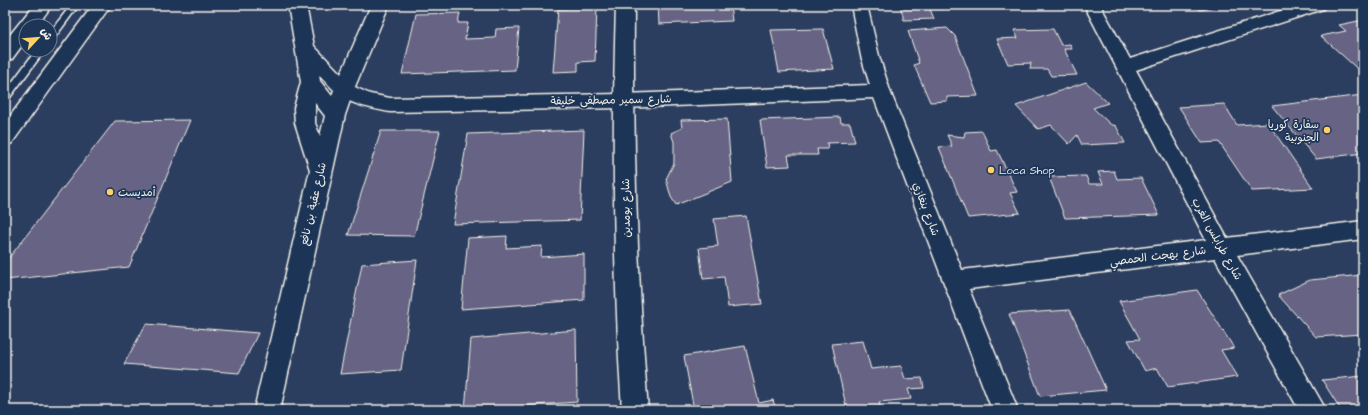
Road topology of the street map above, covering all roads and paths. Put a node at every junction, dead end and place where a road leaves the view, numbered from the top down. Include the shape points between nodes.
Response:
1 (43, 5) edge
2 (75, 5) edge
3 (102, 5) edge
4 (297, 5) edge
5 (380, 5) edge
6 (625, 5) edge
7 (859, 5) edge
8 (1092, 5) edge
9 (1317, 5) edge
10 (32, 18) edge
11 (58, 27) edge
12 (18, 37) edge
13 (307, 50) junction
14 (5, 54) edge
15 (35, 58) edge
16 (1125, 67) junction
17 (311, 82) junction
18 (344, 89) junction
19 (881, 90) junction
20 (5, 98) edge
21 (623, 101) junction
22 (335, 115) junction
23 (5, 138) edge
24 (321, 170) junction
25 (1363, 230) edge
26 (1221, 248) junction
27 (954, 281) junction
28 (267, 410) edge
29 (635, 410) edge
30 (1005, 410) edge
31 (1313, 410) edge

1 - 10 street
2 - 11 lane
3 - 23 street
4 - 13 street
5 - 18 street, شارع عقبة بن نافع
6 - 21 street, شارع بومدين
7 - 19 street, شارع بنغازي via 870,56
8 - 16 street, شارع طرابلس الغرب
9 - 16 street
12 - 14 street
13 - 17 street
13 - 18 street
15 - 20 lane
16 - 26 street, شارع طرابلس الغرب
17 - 22 street
17 - 24 street via 304,108 305,123
18 - 21 street, شارع سمير مصطفى خليفة via 366,100 390,105
18 - 22 street, شارع عقبة بن نافع
19 - 21 street, شارع سمير مصطفى خليفة
19 - 27 street, شارع بنغازي
21 - 29 street, شارع بومدين via 629,339
22 - 24 street, شارع عقبة بن نافع
24 - 28 street, شارع عقبة بن نافع
25 - 26 street, شارع بهجت الحمصي
26 - 27 street, شارع بهجت الحمصي
26 - 31 street, شارع طرابلس الغرب
27 - 30 street, شارع بنغازي

